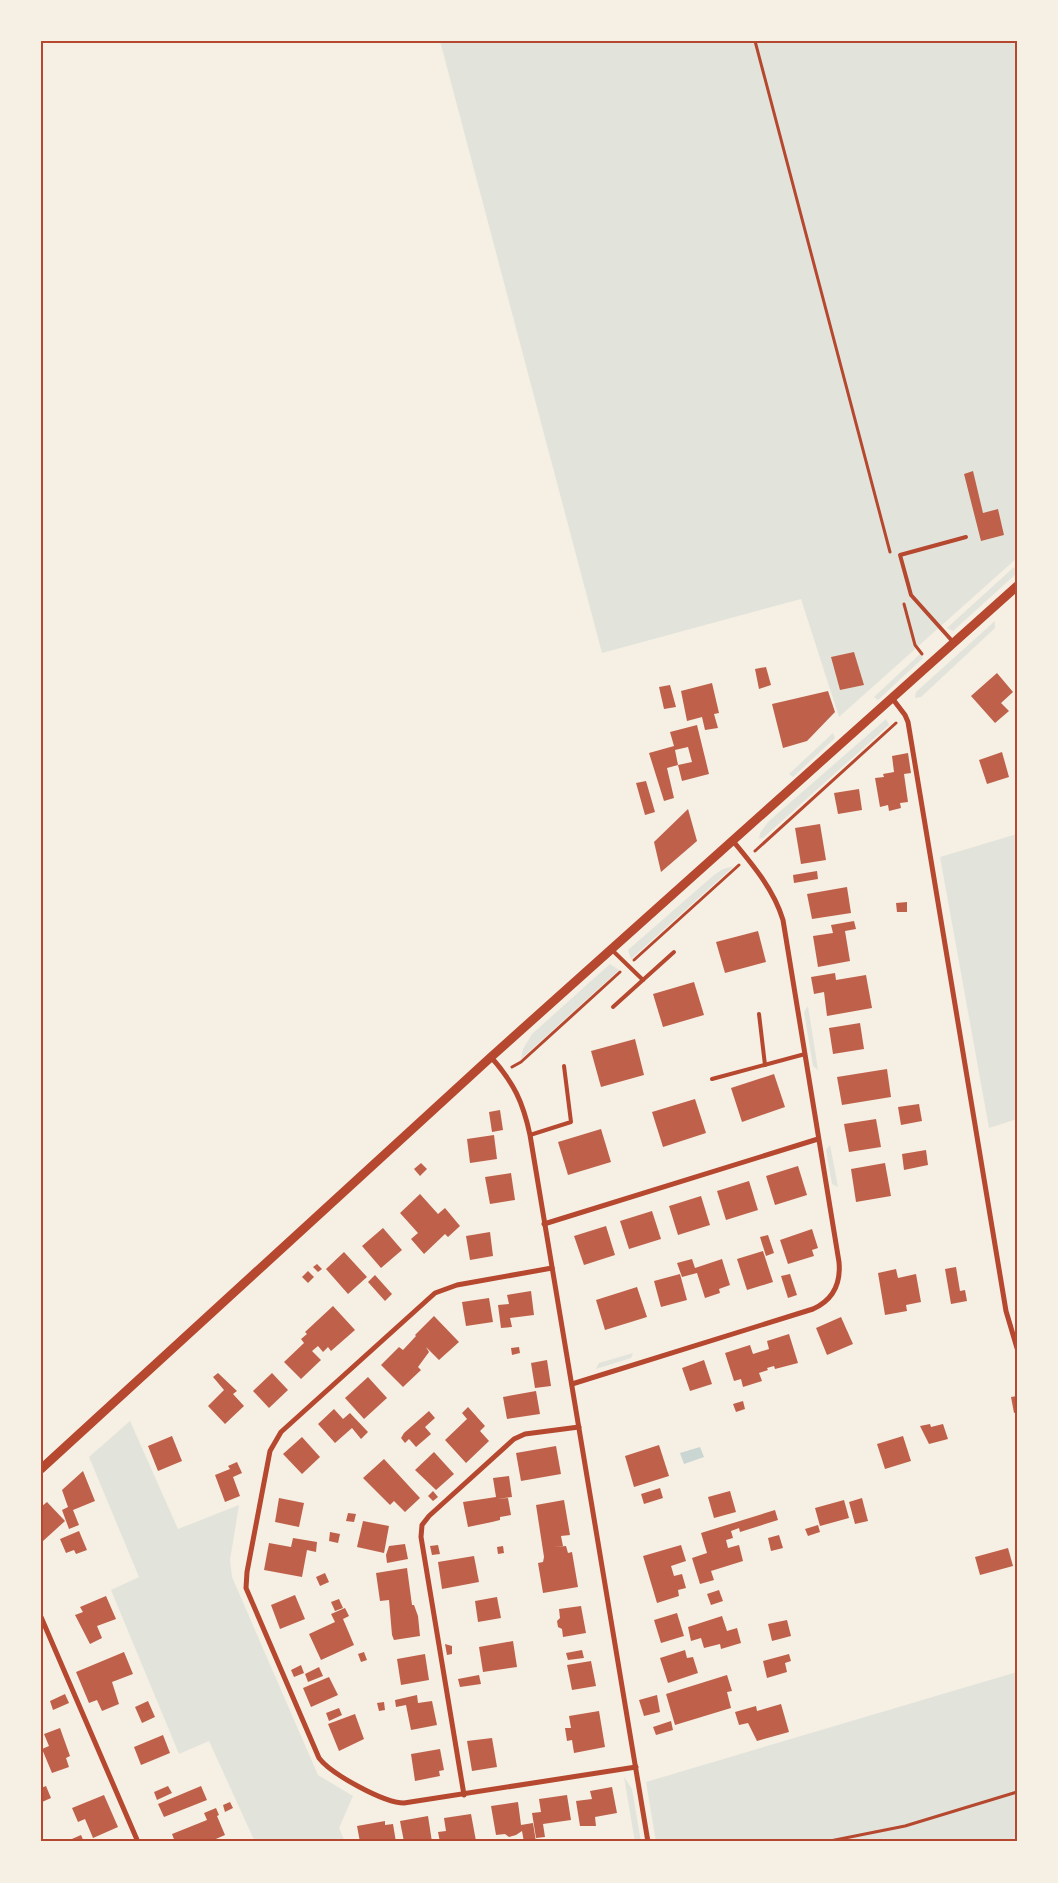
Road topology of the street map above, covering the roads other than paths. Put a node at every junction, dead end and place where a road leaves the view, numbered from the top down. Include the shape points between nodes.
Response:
1 (966, 537) dead end
2 (1017, 586) edge
3 (954, 643) junction
4 (892, 698) junction
5 (733, 841) junction
6 (612, 950) junction
7 (674, 952) dead end
8 (643, 980) junction
9 (613, 1007) dead end
10 (759, 1014) dead end
11 (804, 1054) junction
12 (491, 1057) junction
13 (765, 1065) junction
14 (564, 1066) dead end
15 (712, 1080) dead end
16 (530, 1135) junction
17 (818, 1139) junction
18 (544, 1224) junction
19 (552, 1268) junction
20 (1017, 1348) edge
21 (572, 1384) junction
22 (579, 1427) junction
23 (41, 1469) edge
24 (41, 1617) edge
25 (636, 1767) junction
26 (464, 1795) junction
27 (138, 1842) edge
28 (648, 1842) edge

1 - 3 lane via 900,555 911,595
2 - 3 street
3 - 4 street
4 - 5 street
4 - 20 street via 908,722 1006,1311
5 - 6 street
5 - 11 street via 756,869 780,913
6 - 8 lane
6 - 12 street
7 - 8 lane
8 - 9 lane
10 - 13 lane
11 - 13 lane
11 - 17 street
12 - 16 street via 519,1095
12 - 23 street
13 - 15 lane
14 - 16 lane via 571,1122
16 - 18 street
17 - 18 street
17 - 21 street via 839,1267 837,1284 830,1298 813,1309
18 - 19 street
19 - 21 street
19 - 26 street via 457,1285 435,1293 281,1432 270,1451 246,1572 248,1597 320,1760 390,1802
21 - 22 street
22 - 25 street
22 - 26 street via 525,1434 514,1439 429,1516 421,1528
24 - 27 street
25 - 26 street
25 - 28 street

